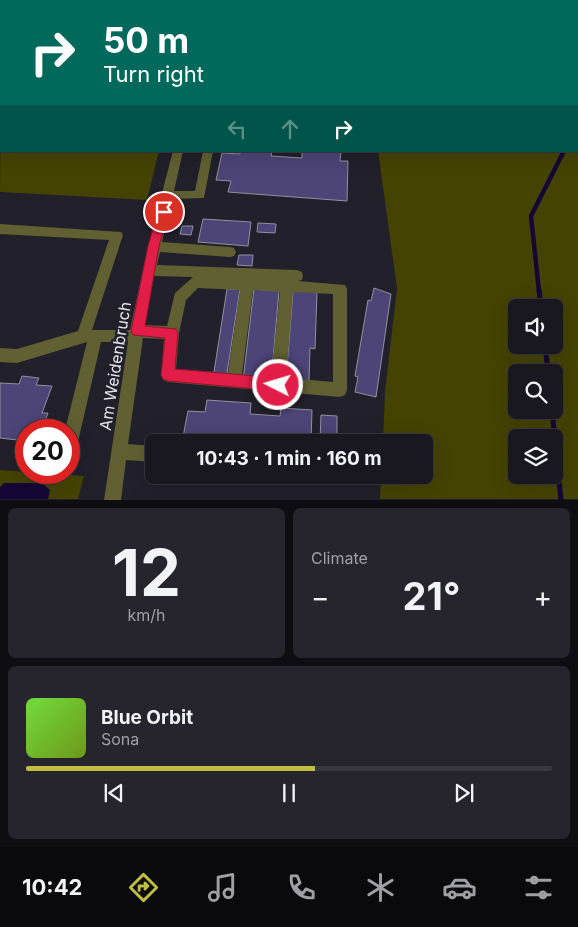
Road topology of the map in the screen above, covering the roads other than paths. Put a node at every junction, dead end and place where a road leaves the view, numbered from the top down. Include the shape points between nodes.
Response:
1 (178, 152) edge
2 (208, 152) edge
3 (168, 195) junction
4 (0, 229) edge
5 (154, 246) junction
6 (230, 252) dead end
7 (149, 270) junction
8 (297, 276) dead end
9 (247, 285) junction
10 (287, 286) junction
11 (137, 333) junction
12 (172, 333) junction
13 (89, 337) junction
14 (0, 355) edge
15 (234, 381) junction
16 (278, 385) junction
17 (74, 419) edge
18 (120, 451) junction
19 (145, 453) edge
20 (112, 500) edge

1 - 3 street, Am Weidenbruch
2 - 3 street via 200,195
3 - 5 street, Am Weidenbruch
4 - 13 street via 117,235
5 - 6 street
5 - 7 street, Am Weidenbruch
7 - 8 street
7 - 11 street, Am Weidenbruch
9 - 10 street
9 - 12 street via 195,282 180,297
9 - 15 street
10 - 16 street
10 - 16 street via 340,289 340,390
11 - 12 street
11 - 13 street
11 - 18 street, Am Weidenbruch
12 - 15 street via 168,375
13 - 14 street via 17,356
13 - 17 street
15 - 16 street
18 - 19 street
18 - 20 street, Am Weidenbruch

